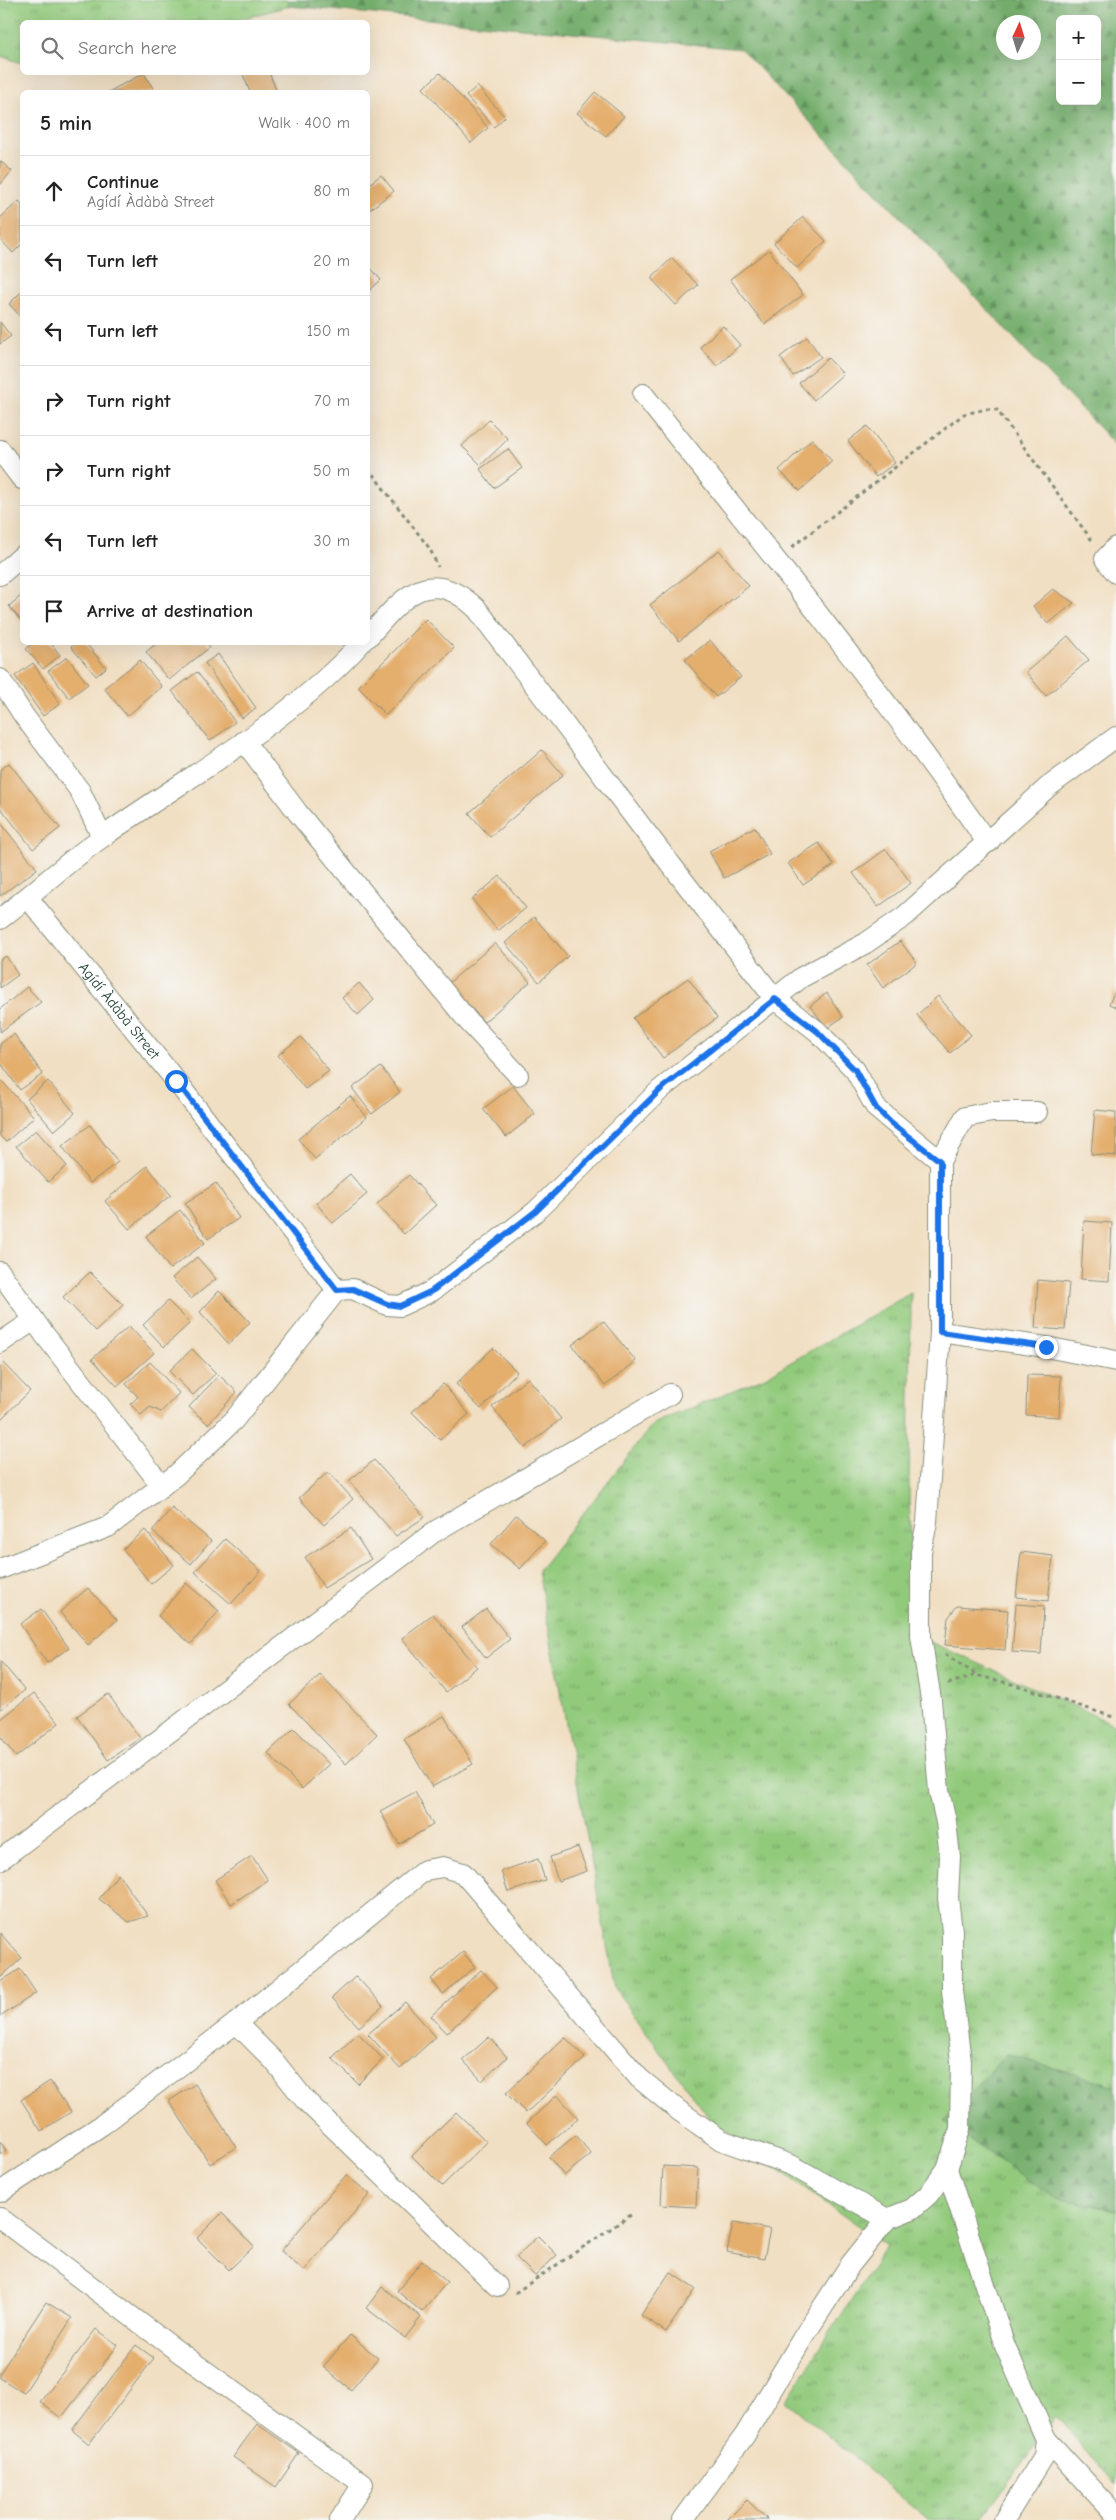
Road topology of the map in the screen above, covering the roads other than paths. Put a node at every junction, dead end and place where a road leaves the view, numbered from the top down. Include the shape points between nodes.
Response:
1 (643, 394) dead end
2 (0, 450) edge
3 (20, 476) edge
4 (20, 558) edge
5 (0, 575) edge
6 (370, 635) edge
7 (359, 645) edge
8 (0, 679) edge
9 (1116, 737) edge
10 (244, 741) junction
11 (102, 836) junction
12 (989, 842) junction
13 (28, 898) junction
14 (0, 919) edge
15 (775, 999) junction
16 (518, 1076) dead end
17 (1037, 1112) dead end
18 (940, 1161) junction
19 (0, 1272) edge
20 (337, 1290) junction
21 (34, 1320) junction
22 (940, 1332) junction
23 (0, 1343) edge
24 (1116, 1361) edge
25 (670, 1394) dead end
26 (162, 1486) junction
27 (0, 1569) edge
28 (0, 1860) edge
29 (236, 2022) junction
30 (947, 2169) junction
31 (0, 2192) edge
32 (0, 2218) edge
33 (887, 2219) junction
34 (497, 2286) road end
35 (1046, 2439) junction
36 (1116, 2515) edge
37 (340, 2520) edge
38 (683, 2520) edge
39 (1004, 2520) edge

1 - 12 street via 776,559
2 - 3 street
4 - 5 street
6 - 15 street via 398,603 413,592 428,587 448,588 461,594 477,609
7 - 10 street via 327,678
8 - 11 street via 80,791
9 - 12 street via 1048,787
10 - 11 street
10 - 16 street via 298,813 462,1014
11 - 13 street
12 - 15 street via 906,916 866,943 802,977
13 - 14 street
13 - 20 street, Agídí Àdàbà Street via 176,1081
15 - 18 street via 817,1031 855,1070 881,1113
15 - 20 street via 661,1089 535,1212 432,1291 400,1306 387,1304 353,1289
17 - 18 street via 992,1112 965,1117
18 - 22 street
19 - 21 street
20 - 26 street via 234,1420
21 - 23 street
21 - 26 street
22 - 24 street
22 - 30 street via 927,1522 921,1552 921,1636 950,1857 948,1898 952,1931 952,1991 961,2061 960,2129
25 - 28 street via 434,1532
26 - 27 street via 108,1527
29 - 31 street via 102,2125
29 - 33 street via 425,1870 443,1867 462,1873 639,2078 678,2110 721,2140 791,2165
29 - 34 street via 274,2061 305,2100
30 - 33 street via 923,2200
30 - 35 street via 1005,2346
32 - 37 street via 363,2484
33 - 38 street via 850,2265 745,2436
35 - 36 street
35 - 39 street via 1044,2456

